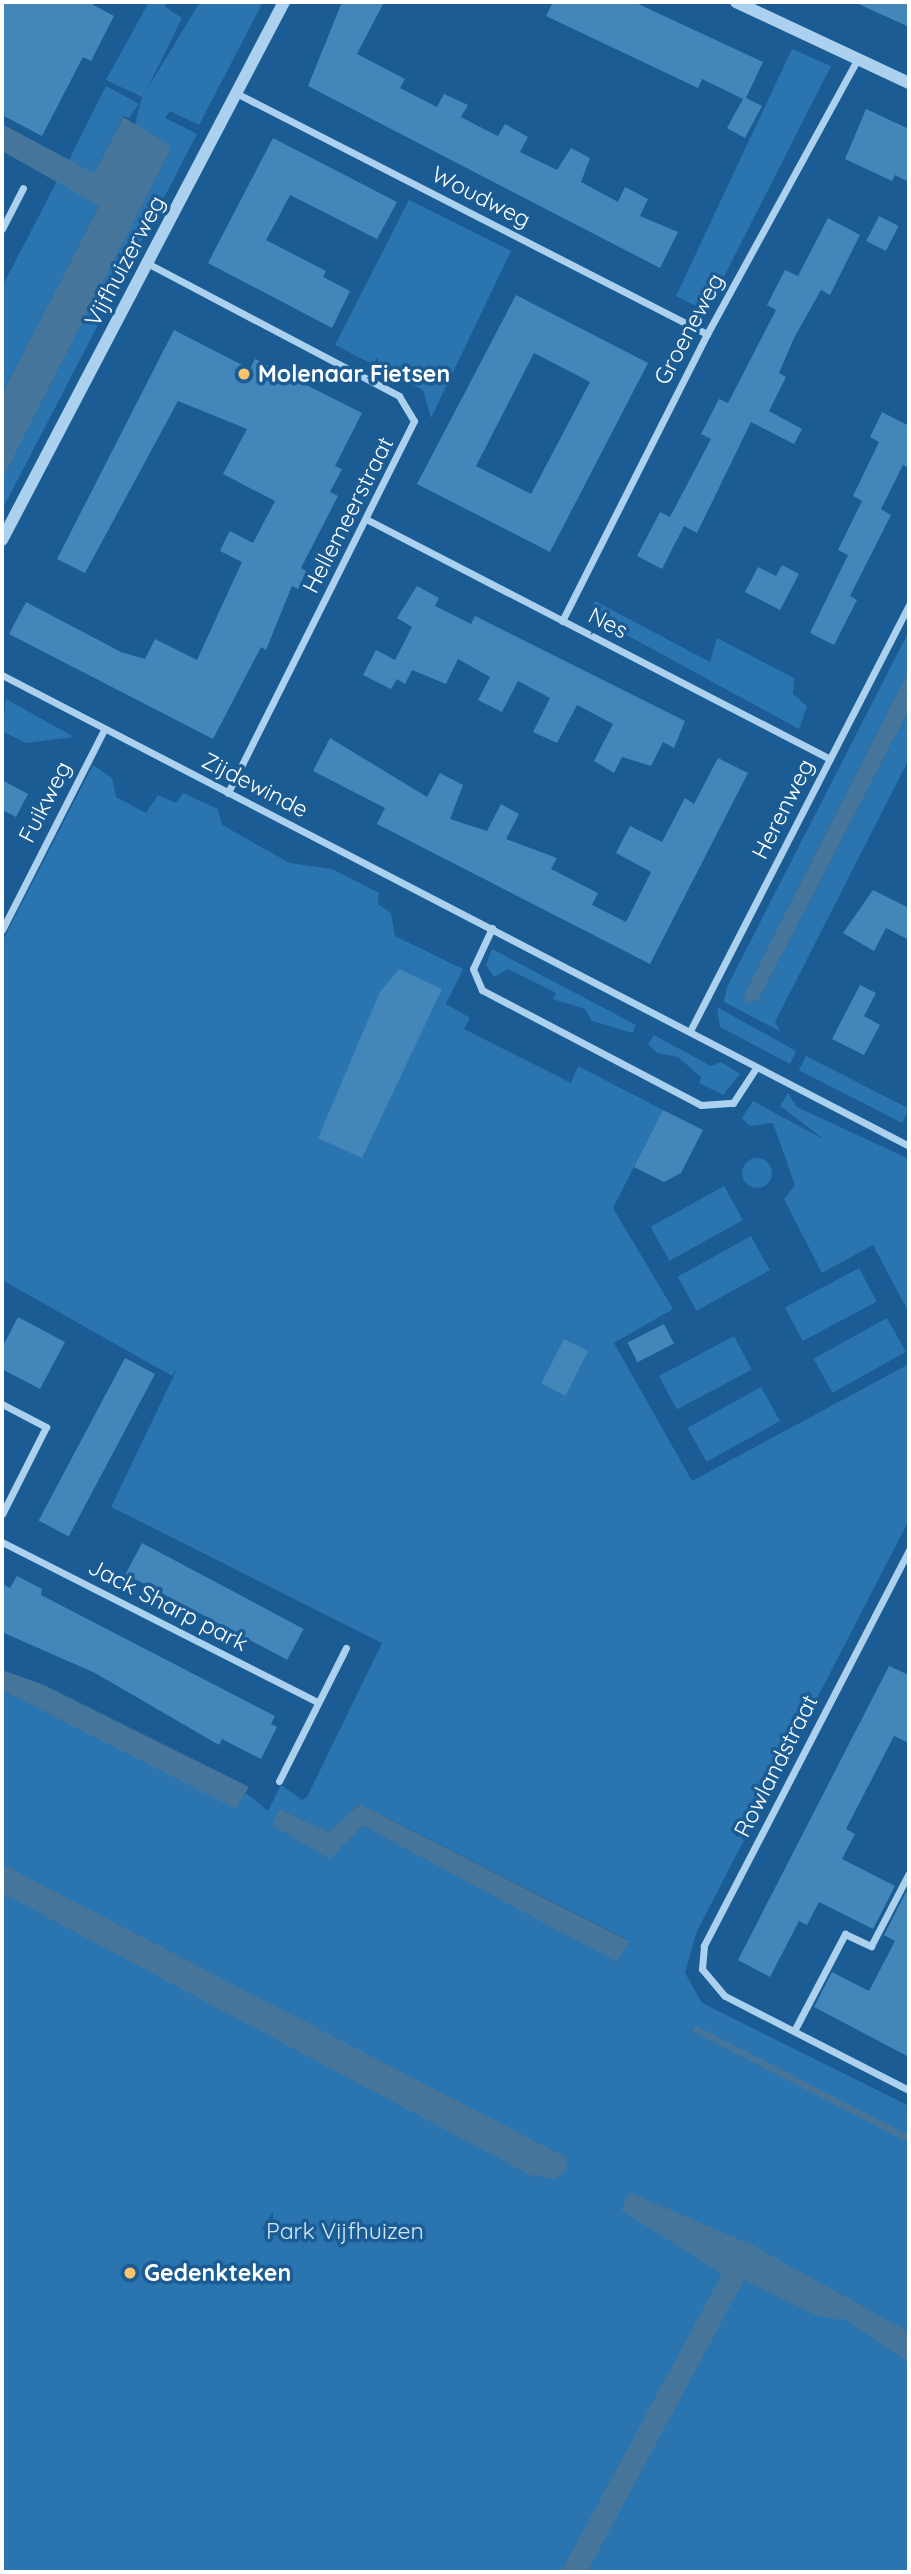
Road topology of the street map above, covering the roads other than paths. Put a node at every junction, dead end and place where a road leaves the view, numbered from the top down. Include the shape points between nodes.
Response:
1 (284, 2) edge
2 (736, 2) edge
3 (857, 60) junction
4 (909, 83) edge
5 (238, 94) junction
6 (23, 188) dead end
7 (2, 229) edge
8 (147, 263) junction
9 (707, 334) junction
10 (368, 520) junction
11 (2, 540) edge
12 (909, 604) edge
13 (562, 621) junction
14 (2, 675) edge
15 (104, 730) junction
16 (831, 759) junction
17 (228, 793) junction
18 (492, 928) junction
19 (2, 930) edge
20 (690, 1031) junction
21 (756, 1068) junction
22 (909, 1146) edge
23 (2, 1404) edge
24 (2, 1514) edge
25 (2, 1542) edge
26 (909, 1550) edge
27 (346, 1648) dead end
28 (318, 1702) junction
29 (279, 1781) dead end
30 (909, 1873) edge
31 (794, 2031) junction
32 (909, 2090) edge

1 - 5 street, Vijfhuizerweg
2 - 3 street
3 - 4 street
3 - 9 street, Groeneweg
5 - 8 street, Vijfhuizerweg
5 - 9 street, Woudweg
6 - 7 street
8 - 10 street, Hellemeerstraat via 412,407 409,438
8 - 11 street, Vijfhuizerweg
9 - 13 street, Groeneweg
10 - 13 street, Nes
10 - 17 street, Hellemeerstraat
12 - 16 street, Herenweg
13 - 16 street, Nes
14 - 15 street, Zijdewinde
15 - 17 street, Zijdewinde
15 - 19 street, Fuikweg
16 - 20 street, Herenweg
17 - 18 street, Zijdewinde
18 - 20 street, Zijdewinde
18 - 21 street via 473,969 482,990 701,1105 733,1103
20 - 21 street, Zijdewinde
21 - 22 street, Zijdewinde
23 - 24 street via 47,1427
25 - 28 street, Jack Sharp park
26 - 31 street, Rowlandstraat via 704,1946 702,1969 710,1986
27 - 28 street
28 - 29 street
30 - 31 street via 871,1946 845,1934
31 - 32 street

